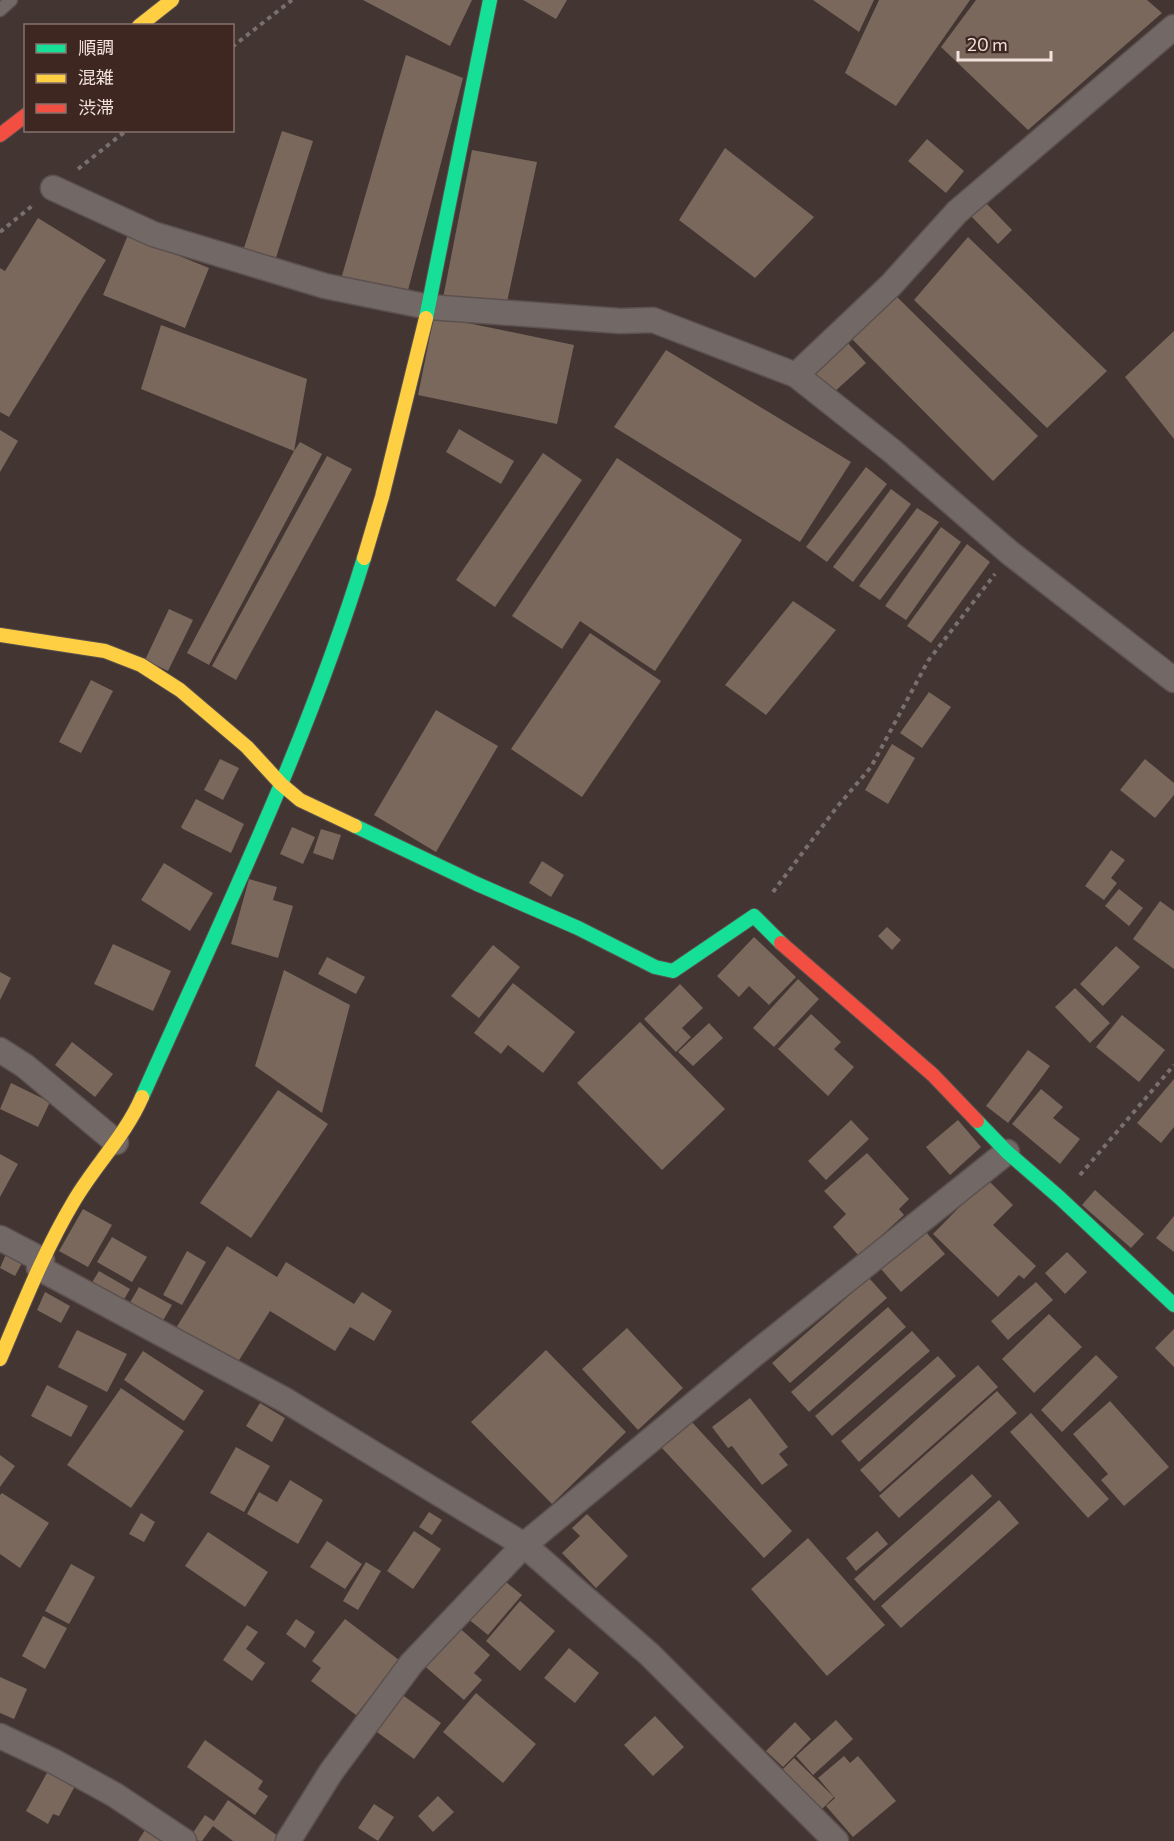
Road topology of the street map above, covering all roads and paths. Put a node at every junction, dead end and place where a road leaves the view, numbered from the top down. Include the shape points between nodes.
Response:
1 (11, 0) edge
2 (172, 0) edge
3 (292, 0) edge
4 (490, 0) edge
5 (0, 10) edge
6 (142, 24) edge
7 (1174, 27) edge
8 (234, 45) edge
9 (24, 117) edge
10 (0, 135) edge
11 (53, 188) dead end
12 (429, 307) junction
13 (796, 375) junction
14 (1010, 554) junction
15 (0, 634) edge
16 (1174, 680) edge
17 (281, 784) junction
18 (754, 916) junction
19 (0, 1050) edge
20 (1174, 1065) edge
21 (116, 1142) junction
22 (1007, 1152) junction
23 (1060, 1198) junction
24 (0, 1238) edge
25 (40, 1264) junction
26 (1174, 1305) edge
27 (0, 1359) edge
28 (524, 1545) junction
29 (0, 1736) edge
30 (184, 1841) edge
31 (288, 1841) edge
32 (836, 1841) edge

1 - 5 lane
2 - 6 street
3 - 8 path
4 - 12 street
7 - 13 street via 957,212 891,285
9 - 10 street
11 - 12 street via 153,234 219,255 325,286
12 - 13 street via 653,320
12 - 17 street via 382,497 344,622
13 - 14 street via 892,451
14 - 16 street
14 - 18 path via 928,662 871,767
15 - 17 street via 105,651 141,665 180,690 247,747
17 - 18 street via 300,800 655,967 673,971
17 - 21 street via 136,1111
18 - 22 street via 933,1075
19 - 21 street
20 - 23 path
21 - 25 street via 75,1199
22 - 23 street
22 - 28 street
23 - 26 street
24 - 25 street
25 - 27 street
25 - 28 street via 285,1400
28 - 31 street via 411,1664 331,1772
28 - 32 street via 649,1654
29 - 30 street via 115,1795

